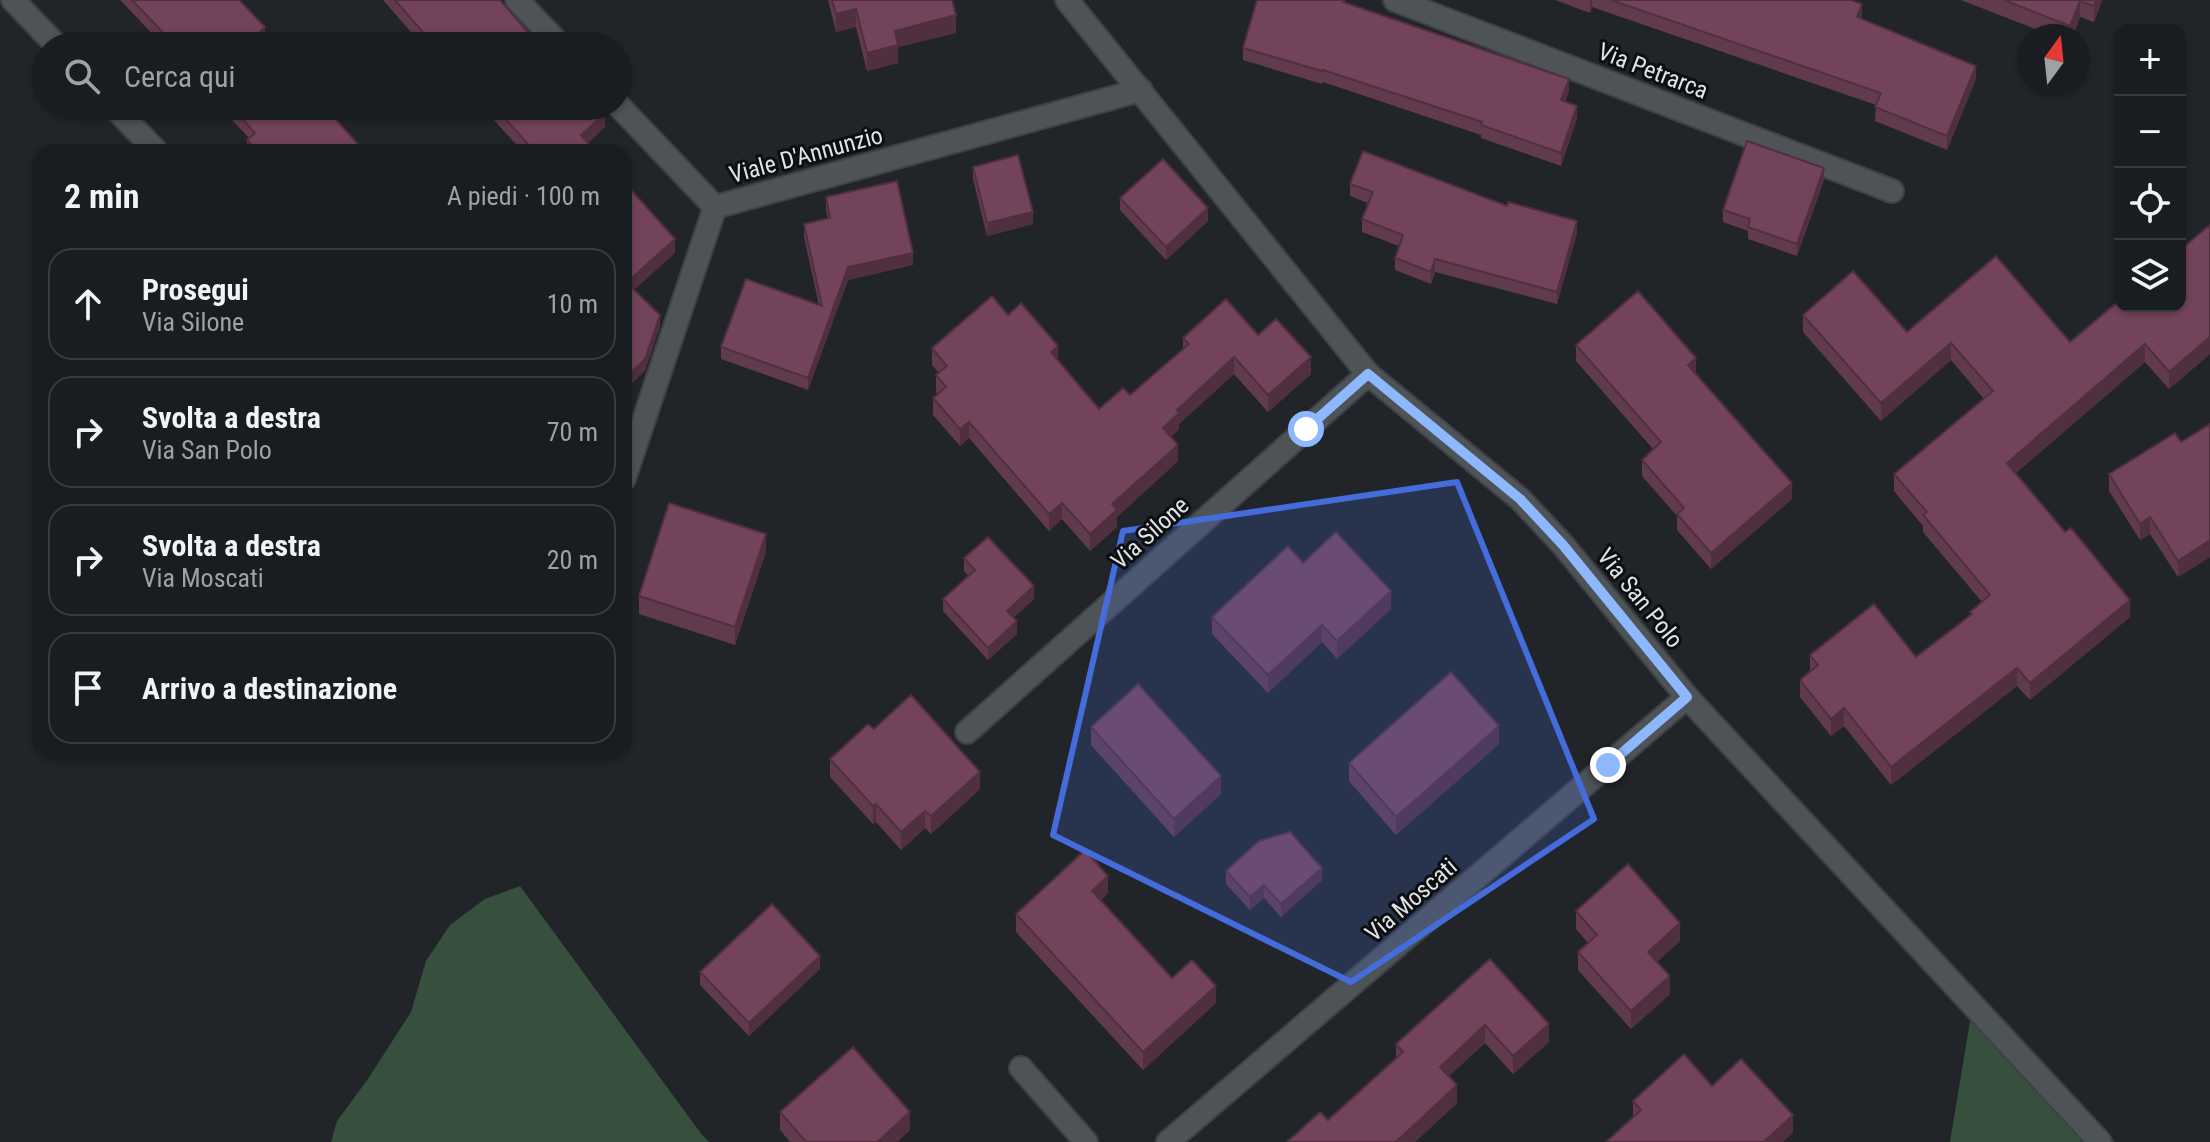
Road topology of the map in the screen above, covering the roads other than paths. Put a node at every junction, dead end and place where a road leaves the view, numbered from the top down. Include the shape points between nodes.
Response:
1 (13, 0) edge
2 (517, 0) edge
3 (1067, 0) edge
4 (1395, 0) edge
5 (44, 32) edge
6 (548, 32) edge
7 (1141, 90) junction
8 (126, 120) edge
9 (632, 120) edge
10 (149, 144) edge
11 (1892, 191) dead end
12 (715, 207) junction
13 (1368, 374) junction
14 (632, 455) edge
15 (1687, 697) junction
16 (967, 732) dead end
17 (1021, 1068) dead end
18 (1086, 1142) edge
19 (1168, 1142) edge
20 (2100, 1142) edge

1 - 5 street
2 - 6 street
3 - 7 street, Via San Polo
4 - 11 street, Via Petrarca
7 - 12 street, Viale D'Annunzio
7 - 13 street, Via San Polo
8 - 10 street
9 - 12 street
12 - 14 street, Viale D'Annunzio
13 - 15 street, Via San Polo via 1520,499
13 - 16 street, Via Silone
15 - 19 street, Via Moscati
15 - 20 street, Via San Polo
17 - 18 street

